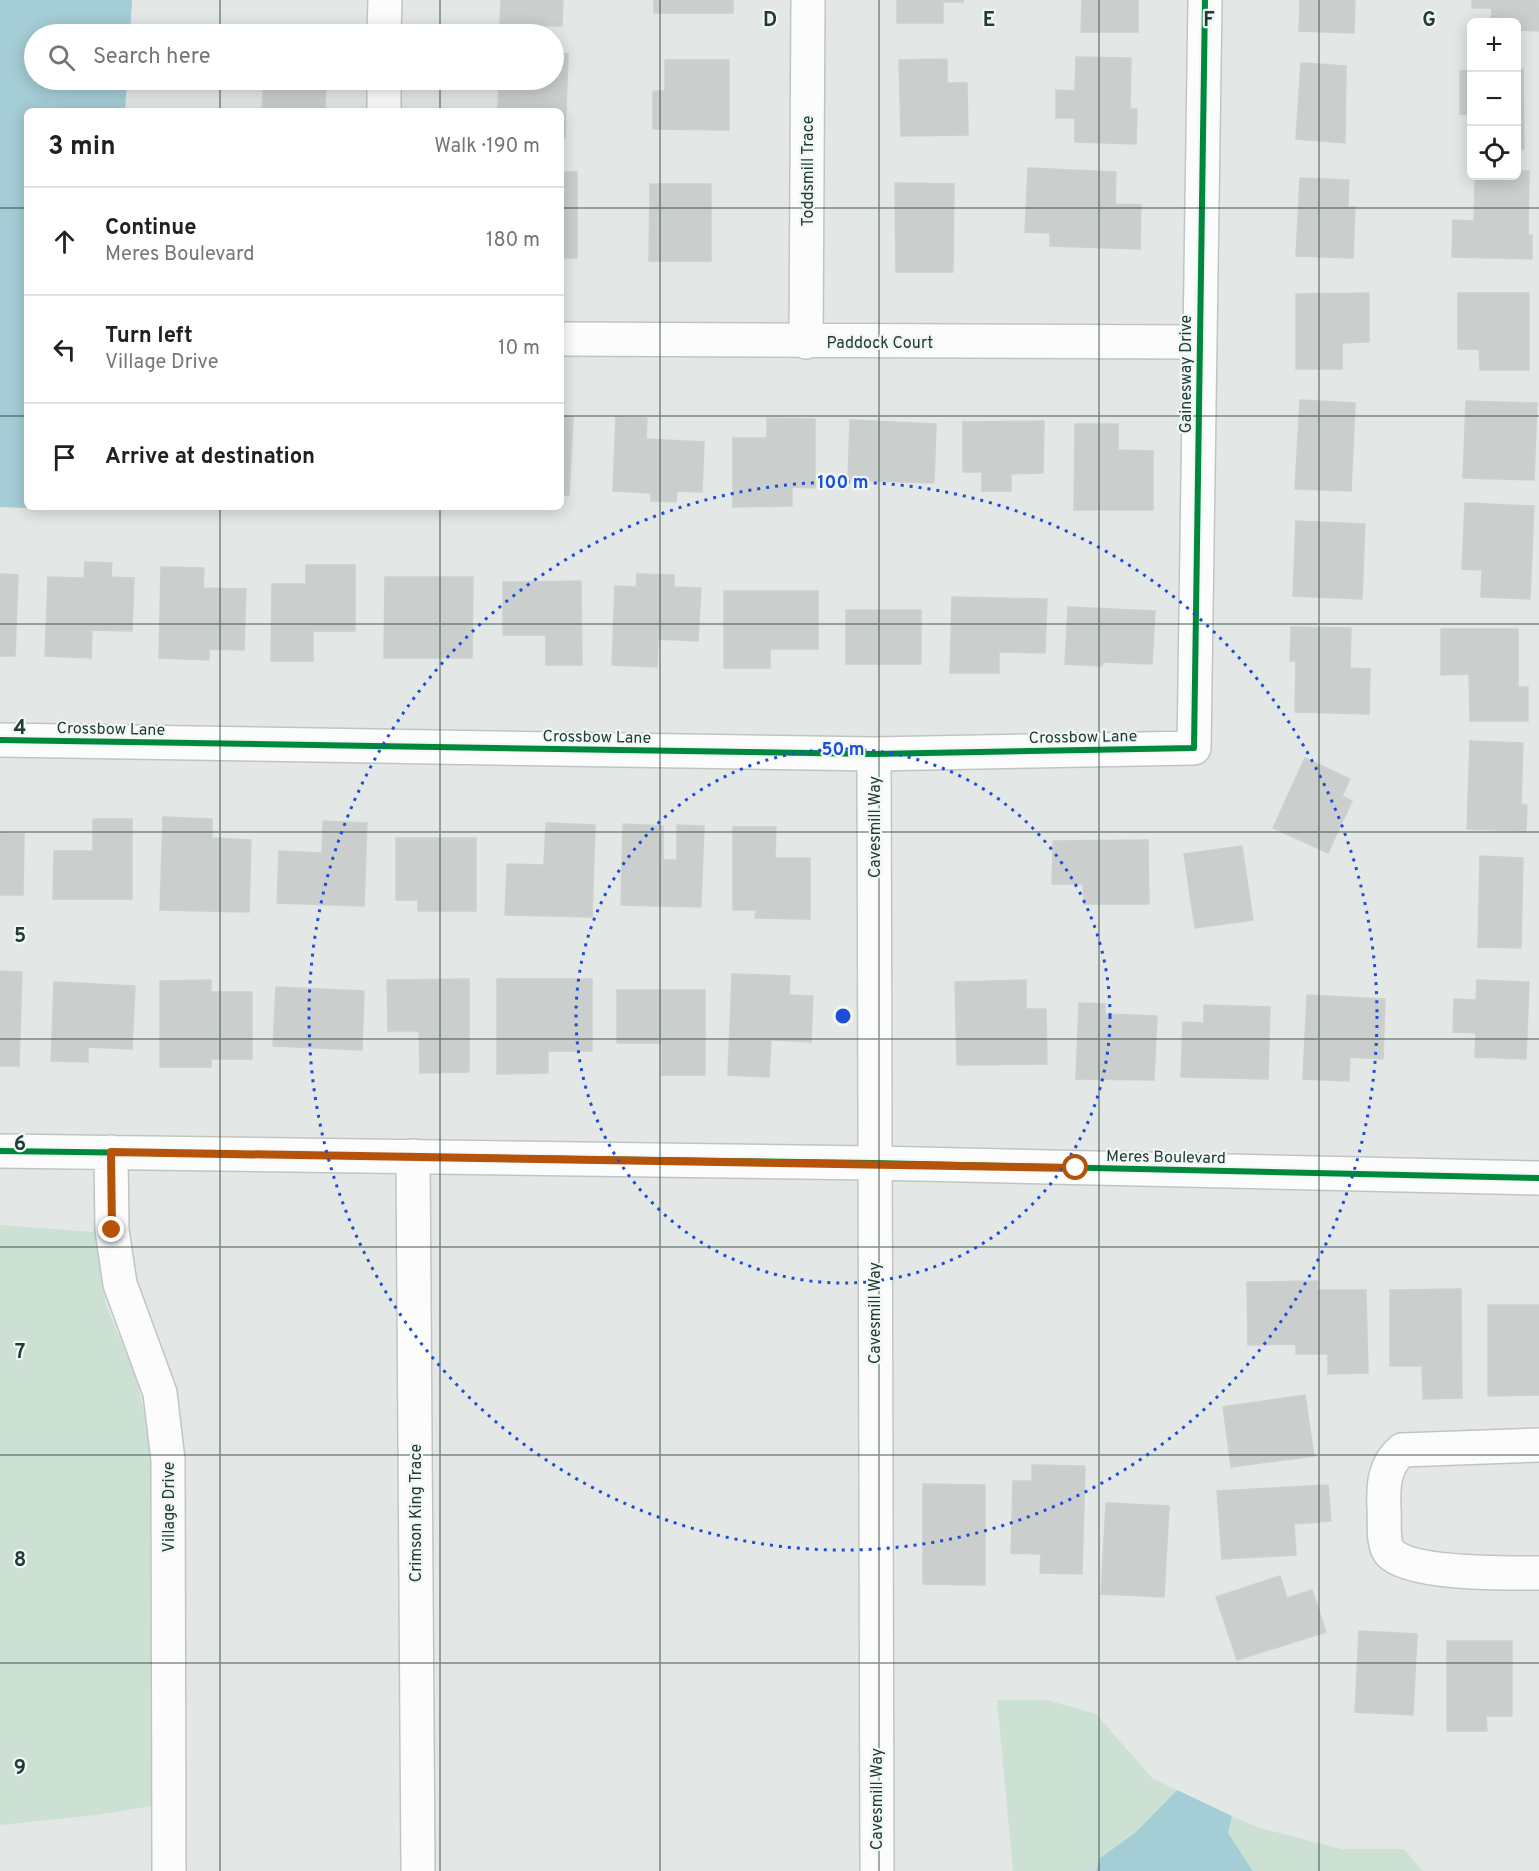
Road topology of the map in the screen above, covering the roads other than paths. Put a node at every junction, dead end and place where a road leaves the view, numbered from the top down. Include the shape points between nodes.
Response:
1 (385, 0) edge
2 (808, 0) edge
3 (1205, 0) edge
4 (384, 24) edge
5 (384, 90) edge
6 (384, 108) edge
7 (564, 339) edge
8 (806, 342) junction
9 (1198, 342) junction
10 (0, 740) edge
11 (1194, 748) joint
12 (874, 754) junction
13 (0, 1150) edge
14 (111, 1152) junction
15 (413, 1156) junction
16 (873, 1163) junction
17 (1539, 1178) edge
18 (1539, 1445) edge
19 (1539, 1573) edge
20 (169, 1871) edge
21 (418, 1871) edge
22 (877, 1871) edge

1 - 4 street
2 - 8 street, Toddsmill Trace
3 - 9 street, Gainesway Drive
5 - 6 street
7 - 8 street, Paddock Court
8 - 9 street, Paddock Court
9 - 11 street, Gainesway Drive
10 - 12 street, Crossbow Lane
11 - 12 street, Crossbow Lane
12 - 16 street, Cavesmill Way
13 - 14 street, Meres Boulevard
14 - 15 street, Meres Boulevard
14 - 20 street, Village Drive via 112,1230 120,1284 153,1369 165,1422
15 - 16 street, Meres Boulevard
15 - 21 street, Crimson King Trace
16 - 17 street, Meres Boulevard
16 - 22 street, Cavesmill Way
18 - 19 street via 1402,1450 1393,1457 1383,1487 1386,1542 1389,1552 1396,1557 1476,1573

